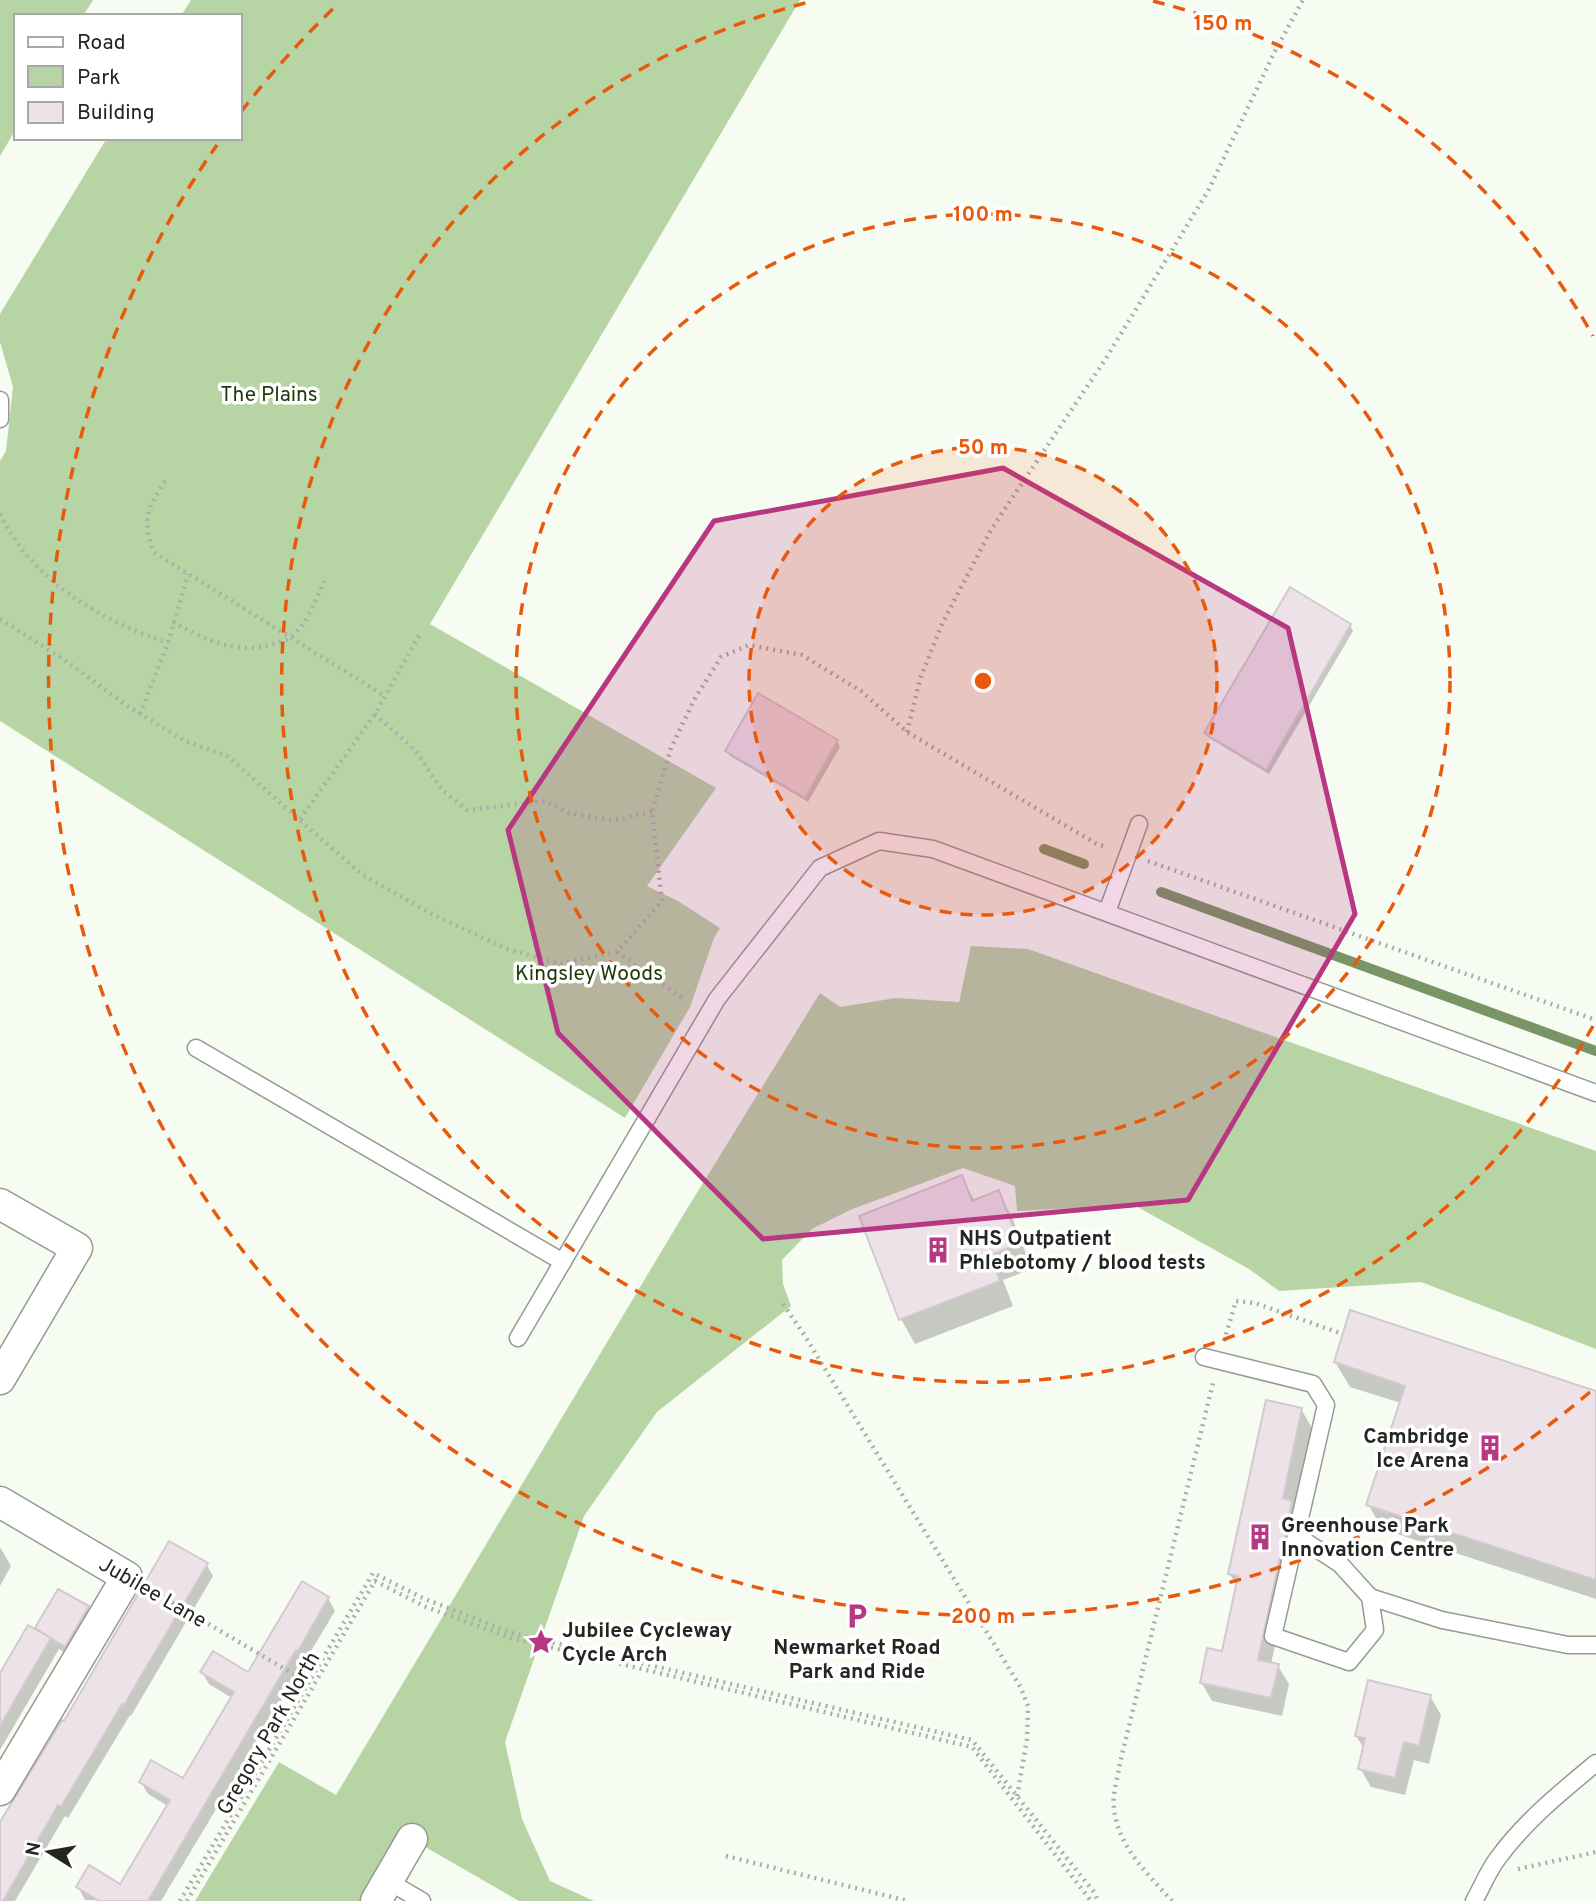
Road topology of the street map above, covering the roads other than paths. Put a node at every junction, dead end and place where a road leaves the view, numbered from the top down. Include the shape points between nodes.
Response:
1 (0, 400) edge
2 (0, 419) edge
3 (1139, 824) dead end
4 (1107, 912) junction
5 (196, 1048) dead end
6 (1596, 1093) edge
7 (0, 1204) edge
8 (563, 1262) junction
9 (518, 1338) dead end
10 (1211, 1359) road end
11 (0, 1379) edge
12 (0, 1502) edge
13 (1297, 1536) junction
14 (1370, 1597) junction
15 (1596, 1645) edge
16 (1596, 1763) edge
17 (0, 1790) edge
18 (412, 1839) dead end
19 (382, 1891) edge
20 (422, 1901) edge
21 (1474, 1901) edge

1 - 2 lane
3 - 4 lane
4 - 6 lane
4 - 8 lane via 933,849 879,841 820,868 717,999
5 - 8 lane
7 - 11 street via 77,1248
8 - 9 lane
10 - 13 lane via 1313,1384 1326,1405
12 - 17 street, Jubilee Lane via 127,1577
13 - 14 lane via 1340,1564
13 - 14 lane via 1273,1636 1349,1661 1375,1630
14 - 15 lane via 1442,1620
16 - 21 lane via 1513,1839
18 - 19 street
19 - 20 lane

